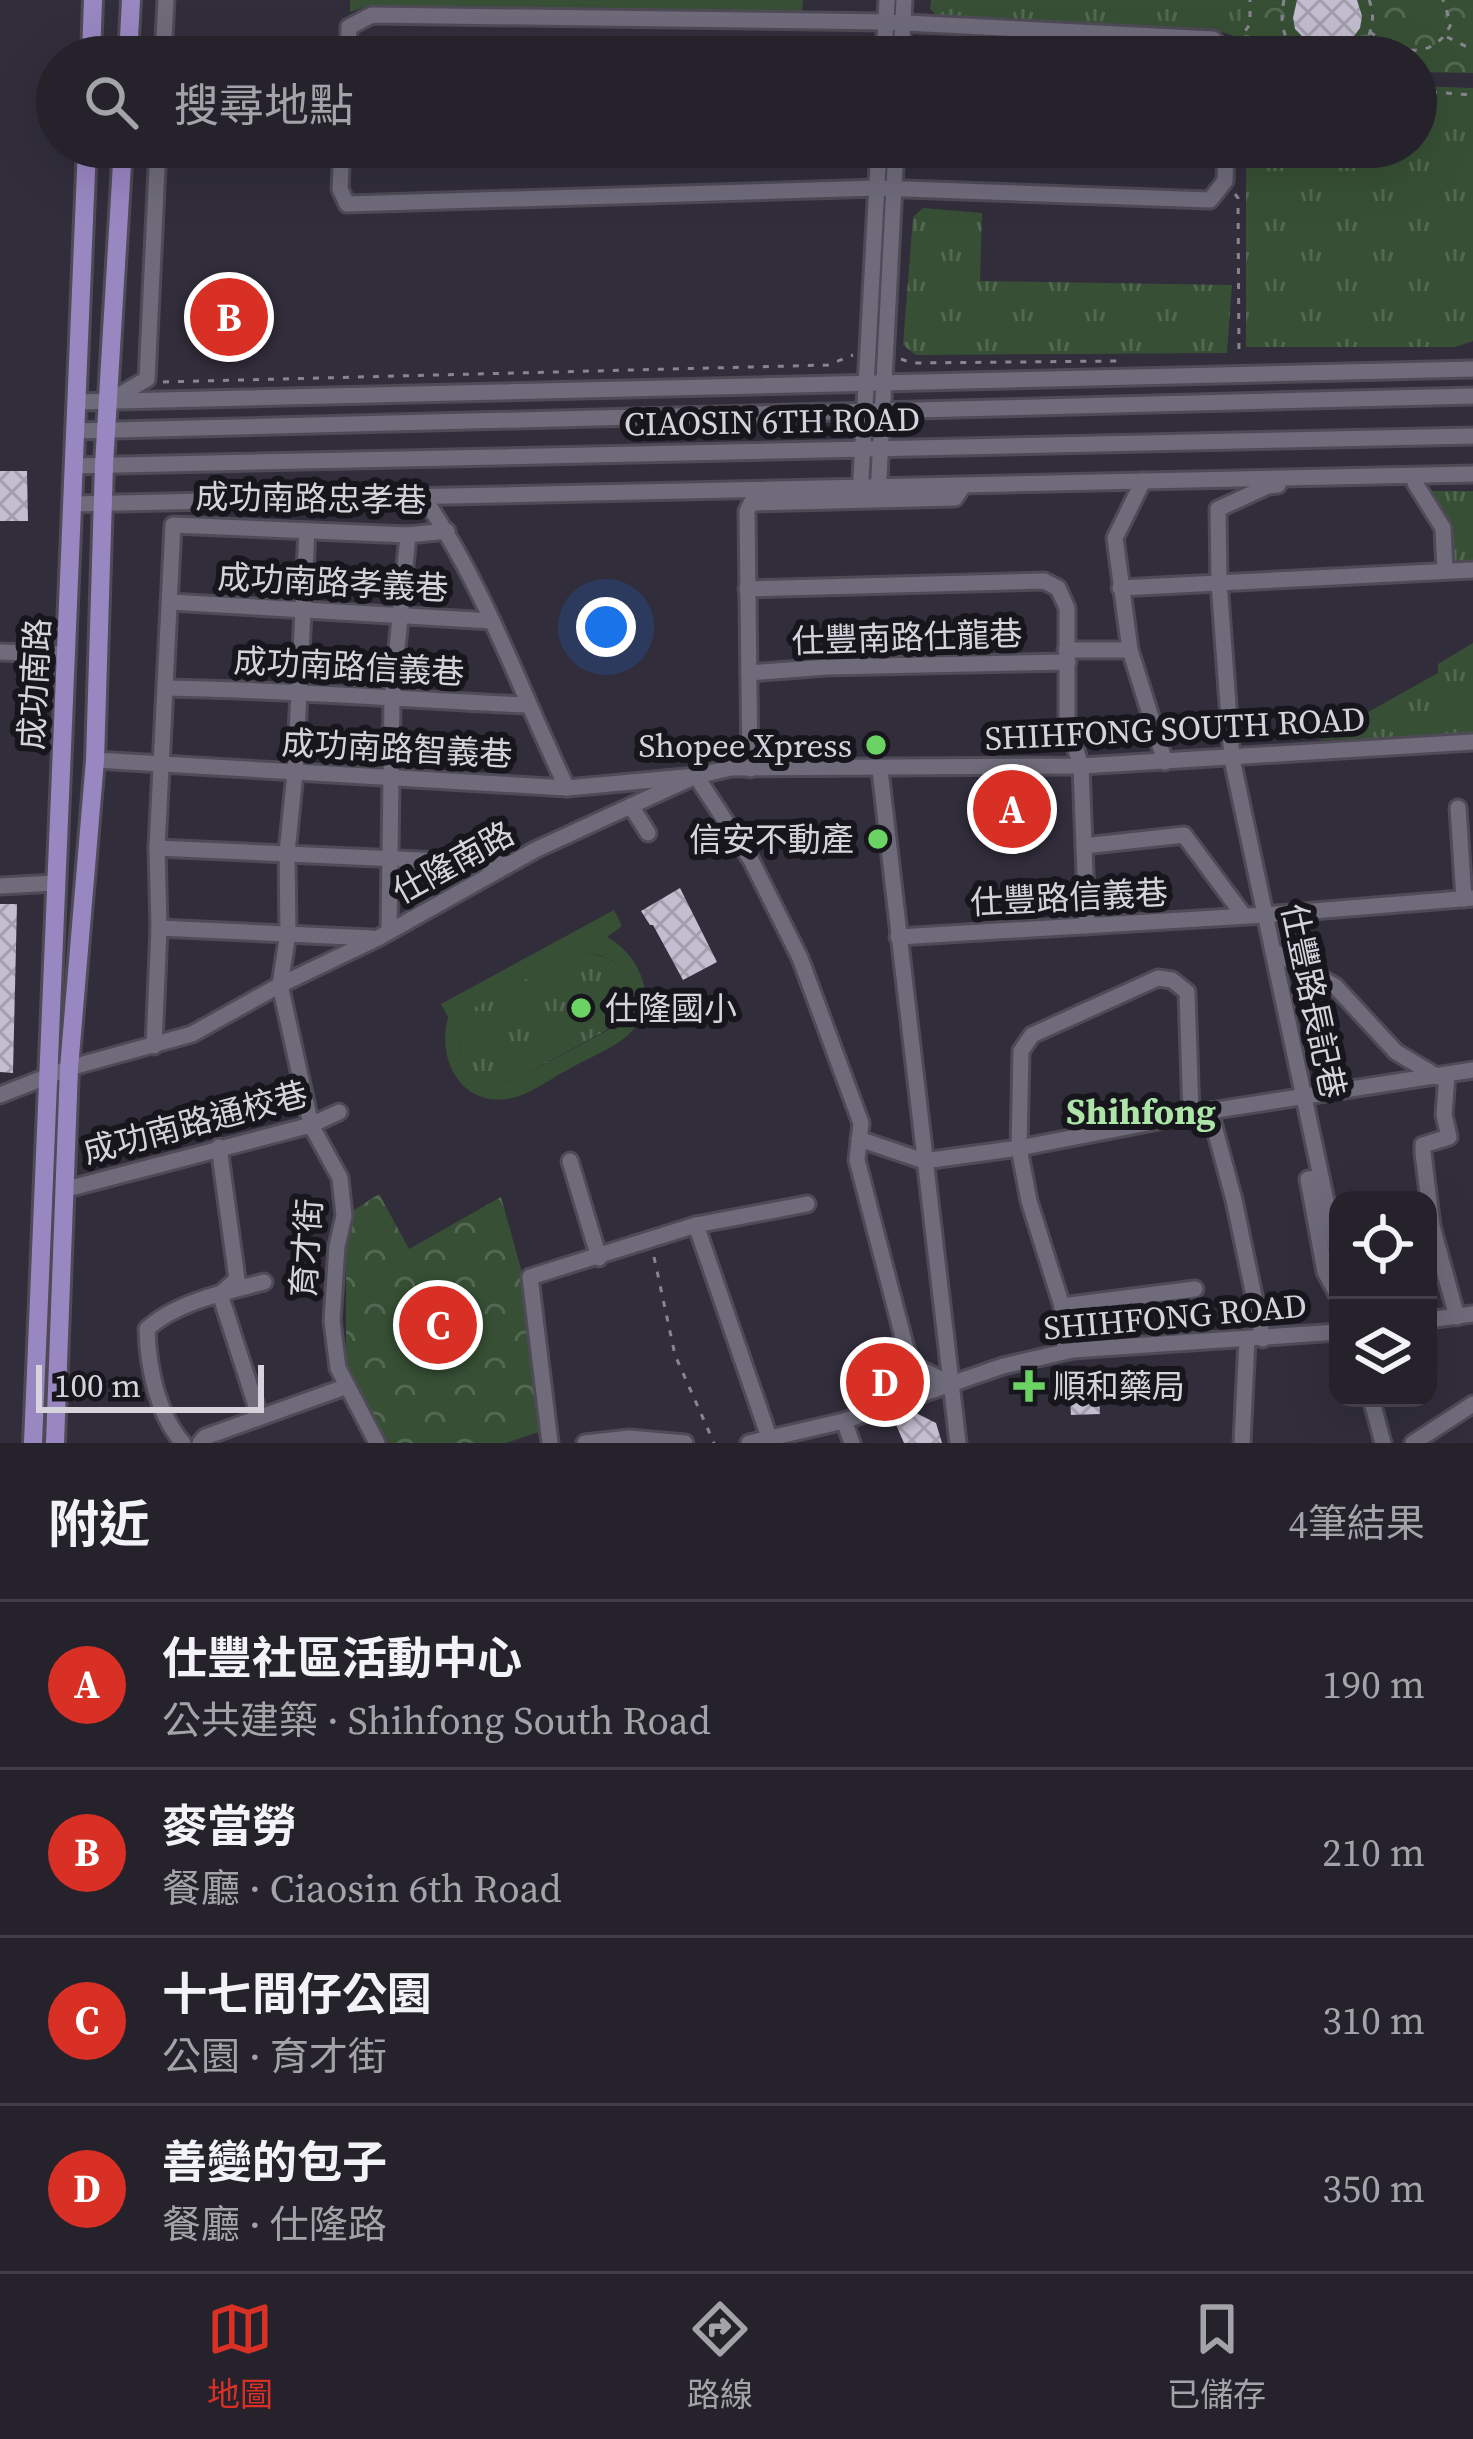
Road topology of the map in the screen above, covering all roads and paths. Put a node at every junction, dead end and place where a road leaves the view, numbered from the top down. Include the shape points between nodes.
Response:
1 (93, 0) edge
2 (131, 0) edge
3 (166, 0) edge
4 (887, 0) edge
5 (904, 0) edge
6 (1250, 0) edge
7 (1284, 0) edge
8 (1370, 0) edge
9 (1443, 0) edge
10 (894, 23) junction
11 (1370, 32) junction
12 (92, 36) edge
13 (129, 36) edge
14 (164, 36) edge
15 (349, 36) edge
16 (890, 36) edge
17 (897, 36) edge
18 (1153, 36) edge
19 (1242, 36) edge
20 (1285, 36) edge
21 (1367, 36) edge
22 (1376, 36) edge
23 (1445, 36) junction
24 (1437, 40) edge
25 (1473, 50) edge
26 (1437, 93) edge
27 (1473, 95) edge
28 (86, 168) edge
29 (122, 168) edge
30 (157, 168) edge
31 (341, 168) edge
32 (882, 168) edge
33 (890, 168) edge
34 (1225, 168) edge
35 (1225, 181) junction
36 (885, 188) junction
37 (847, 357) dead end
38 (1239, 359) dead end
39 (1473, 369) edge
40 (156, 382) dead end
41 (874, 383) junction
42 (1473, 396) edge
43 (76, 402) junction
44 (108, 402) junction
45 (872, 411) junction
46 (106, 430) junction
47 (74, 431) junction
48 (1473, 436) edge
49 (871, 448) junction
50 (104, 465) junction
51 (73, 466) junction
52 (1473, 474) edge
53 (1143, 482) junction
54 (1415, 483) junction
55 (1473, 483) edge
56 (869, 494) junction
57 (423, 496) junction
58 (73, 504) junction
59 (104, 504) junction
60 (307, 530) junction
61 (447, 531) junction
62 (408, 535) junction
63 (1473, 570) edge
64 (1445, 572) junction
65 (1219, 582) junction
66 (1120, 588) junction
67 (747, 589) junction
68 (170, 602) junction
69 (301, 611) junction
70 (401, 616) junction
71 (493, 621) junction
72 (1130, 650) junction
73 (0, 652) edge
74 (64, 654) junction
75 (1067, 656) junction
76 (749, 673) junction
77 (168, 688) junction
78 (298, 690) junction
79 (392, 700) junction
80 (527, 705) junction
81 (1473, 742) edge
82 (1232, 759) junction
83 (94, 760) junction
84 (1165, 762) junction
85 (163, 764) junction
86 (1081, 766) junction
87 (751, 769) junction
88 (880, 770) junction
89 (295, 773) junction
90 (696, 776) junction
91 (391, 778) junction
92 (567, 788) junction
93 (631, 806) junction
94 (1458, 808) dead end
95 (648, 833) dead end
96 (1084, 846) junction
97 (157, 848) junction
98 (287, 853) junction
99 (391, 860) junction
100 (512, 864) junction
101 (56, 883) junction
102 (0, 886) edge
103 (1468, 898) edge
104 (1264, 915) junction
105 (1244, 916) junction
106 (1087, 926) junction
107 (159, 928) junction
108 (288, 933) junction
109 (384, 935) junction
110 (898, 937) junction
111 (1273, 952) junction
112 (280, 985) junction
113 (154, 1046) junction
114 (69, 1068) junction
115 (1473, 1070) edge
116 (46, 1075) junction
117 (1443, 1076) junction
118 (0, 1095) edge
119 (1304, 1096) junction
120 (1210, 1111) junction
121 (339, 1112) dead end
122 (1191, 1115) junction
123 (311, 1125) junction
124 (859, 1139) junction
125 (219, 1147) junction
126 (1019, 1148) junction
127 (924, 1161) junction
128 (570, 1162) dead end
129 (1321, 1178) junction
130 (67, 1189) junction
131 (807, 1204) dead end
132 (1329, 1215) edge
133 (696, 1225) junction
134 (650, 1241) junction
135 (599, 1258) junction
136 (1329, 1279) edge
137 (264, 1282) dead end
138 (1195, 1289) dead end
139 (220, 1294) junction
140 (1061, 1306) junction
141 (1465, 1315) edge
142 (1329, 1333) edge
143 (1255, 1340) junction
144 (1065, 1351) junction
145 (950, 1383) junction
146 (346, 1387) junction
147 (1473, 1404) edge
148 (1373, 1407) edge
149 (259, 1415) junction
150 (844, 1420) junction
151 (770, 1440) edge
152 (33, 1443) edge
153 (55, 1443) edge
154 (183, 1443) edge
155 (200, 1443) edge
156 (377, 1443) edge
157 (550, 1443) edge
158 (585, 1443) edge
159 (685, 1443) edge
160 (714, 1443) edge
161 (749, 1443) edge
162 (852, 1443) edge
163 (958, 1443) edge
164 (1242, 1443) edge
165 (1383, 1443) edge
166 (1414, 1443) edge

1 - 12 main road
2 - 13 main road
3 - 14 street
4 - 10 street
5 - 10 street
6 - 19 path
7 - 20 path
8 - 11 path
9 - 23 path
10 - 15 street via 372,15
10 - 16 street
10 - 17 street
10 - 18 street
11 - 21 path
11 - 22 path
23 - 24 path
23 - 25 path
26 - 27 path
28 - 43 main road, 成功南路
29 - 44 main road, 成功南路
30 - 44 street via 147,379
31 - 36 street via 347,204
32 - 36 street
33 - 36 street
34 - 35 street
35 - 36 street via 1210,200
35 - 38 path via 1238,198
36 - 41 street
37 - 40 path via 828,365
39 - 41 street, CIAOSIN 6TH ROAD
41 - 44 street, CIAOSIN 6TH ROAD
41 - 45 street
42 - 45 street, CIAOSIN 6TH ROAD
43 - 44 street, CIAOSIN 6TH ROAD
43 - 47 main road, 成功南路
44 - 46 main road, 成功南路
45 - 46 street, CIAOSIN 6TH ROAD
45 - 49 street
46 - 47 street, CIAOSIN 6TH ROAD
46 - 50 main road, 成功南路
47 - 51 main road, 成功南路
48 - 49 street, CIAOSIN 6TH ROAD
49 - 50 street, CIAOSIN 6TH ROAD
49 - 56 street
50 - 51 street, CIAOSIN 6TH ROAD
50 - 59 main road, 成功南路
51 - 58 main road, 成功南路
52 - 53 street
53 - 56 street via 962,486 955,498
53 - 66 street via 1115,538
54 - 55 street
54 - 64 street via 1443,528
54 - 65 street, 仕豐路長記巷 via 1268,486 1226,502 1218,509
56 - 57 street, CIAOSIN 6TH ROAD
56 - 67 street via 752,503
57 - 59 street, CIAOSIN 6TH ROAD
57 - 61 street
58 - 59 street, CIAOSIN 6TH ROAD
58 - 74 main road, 成功南路
59 - 83 main road, 成功南路
60 - 62 street, 成功南路忠孝巷
60 - 68 street, 成功南路忠孝巷 via 173,525
60 - 69 street
61 - 62 street, 成功南路忠孝巷
61 - 71 street
62 - 70 street
63 - 64 street
64 - 65 street
65 - 66 street
65 - 82 street, 仕豐路長記巷
66 - 72 street
67 - 75 street via 1044,580 1067,608
67 - 76 street
68 - 69 street, 成功南路孝義巷
68 - 77 street
69 - 70 street, 成功南路孝義巷
69 - 78 street
70 - 71 street, 成功南路孝義巷
70 - 79 street
71 - 80 street
72 - 75 street, 仕豐南路仕龍巷
72 - 84 street
73 - 74 street
74 - 101 main road, 成功南路
75 - 76 street, 仕豐南路仕龍巷
75 - 86 street via 1067,721
76 - 87 street
77 - 78 street, 成功南路信義巷
77 - 85 street
78 - 79 street, 成功南路信義巷
78 - 89 street
79 - 80 street, 成功南路信義巷
79 - 91 street
80 - 92 street
81 - 82 street, SHIHFONG SOUTH ROAD
82 - 84 street, SHIHFONG SOUTH ROAD
82 - 104 street, 仕豐路長記巷
83 - 85 street, 成功南路智義巷
83 - 114 main road, 成功南路
84 - 86 street, SHIHFONG SOUTH ROAD
85 - 89 street, 成功南路智義巷
85 - 97 street
86 - 88 street, SHIHFONG SOUTH ROAD
86 - 96 street
87 - 88 street, 仕隆南路
87 - 90 street, 仕隆南路
88 - 110 street
89 - 91 street, 成功南路智義巷
89 - 98 street
90 - 92 street, 成功南路智義巷
90 - 93 street, 仕隆南路
90 - 124 street via 751,860 800,958 861,1123
91 - 92 street, 成功南路智義巷
91 - 99 street
93 - 95 street
93 - 100 street, 仕隆南路
94 - 103 street
96 - 105 street, 仕豐路信義巷 via 1184,835
96 - 106 street
97 - 98 street
97 - 107 street
98 - 99 street
98 - 108 street
99 - 100 street
99 - 109 street
100 - 109 street, 仕隆南路
101 - 102 street
101 - 116 main road, 成功南路
103 - 104 street, 仕豐路信義巷
104 - 105 street, 仕豐路信義巷
104 - 111 street, 仕豐路長記巷
105 - 106 street, 仕豐路信義巷
106 - 110 street, 仕豐路信義巷
107 - 108 street
107 - 113 street
108 - 109 street
108 - 112 street
109 - 112 street, 仕隆南路
110 - 127 street
111 - 117 street via 1335,986 1396,1052
111 - 119 street, 仕豐路長記巷
112 - 113 street, 仕隆南路
112 - 123 street, 育才街
113 - 114 street, 仕隆南路
114 - 116 street, 仕隆南路
114 - 130 main road, 成功南路
115 - 117 street
116 - 118 street, 仕隆南路
116 - 152 main road, 成功南路
117 - 119 street
117 - 141 street via 1449,1138 1424,1145 1424,1153 1432,1226
119 - 120 street
119 - 129 street, 仕豐路長記巷
120 - 122 street
120 - 143 street via 1234,1200
121 - 123 street, 成功南路通校巷
122 - 126 street
122 - 126 street via 1187,992 1158,978 1032,1035 1021,1051
123 - 125 street, 成功南路通校巷
123 - 146 street, 育才街 via 340,1178 344,1216 332,1321
124 - 127 street
124 - 145 street via 857,1160 910,1364
125 - 130 street, 成功南路通校巷
125 - 139 street via 237,1279
126 - 127 street
126 - 140 street
127 - 145 street
128 - 135 street
129 - 132 street, 仕豐路長記巷
129 - 136 street via 1308,1180
130 - 153 main road, 成功南路
131 - 133 street
133 - 134 street
133 - 151 street
134 - 135 street
134 - 160 path via 675,1355
135 - 157 street via 530,1277
137 - 139 street
138 - 140 street
139 - 149 street
139 - 154 street via 146,1329 161,1404
140 - 144 street
142 - 143 street, SHIHFONG ROAD
143 - 144 street, SHIHFONG ROAD
143 - 164 street
144 - 145 street, SHIHFONG ROAD
145 - 150 street, SHIHFONG ROAD
145 - 163 street
146 - 149 street
146 - 156 street, 育才街
147 - 166 street
148 - 165 street
149 - 155 street
150 - 151 street, SHIHFONG ROAD
150 - 162 street
151 - 161 street, SHIHFONG ROAD
158 - 159 street

